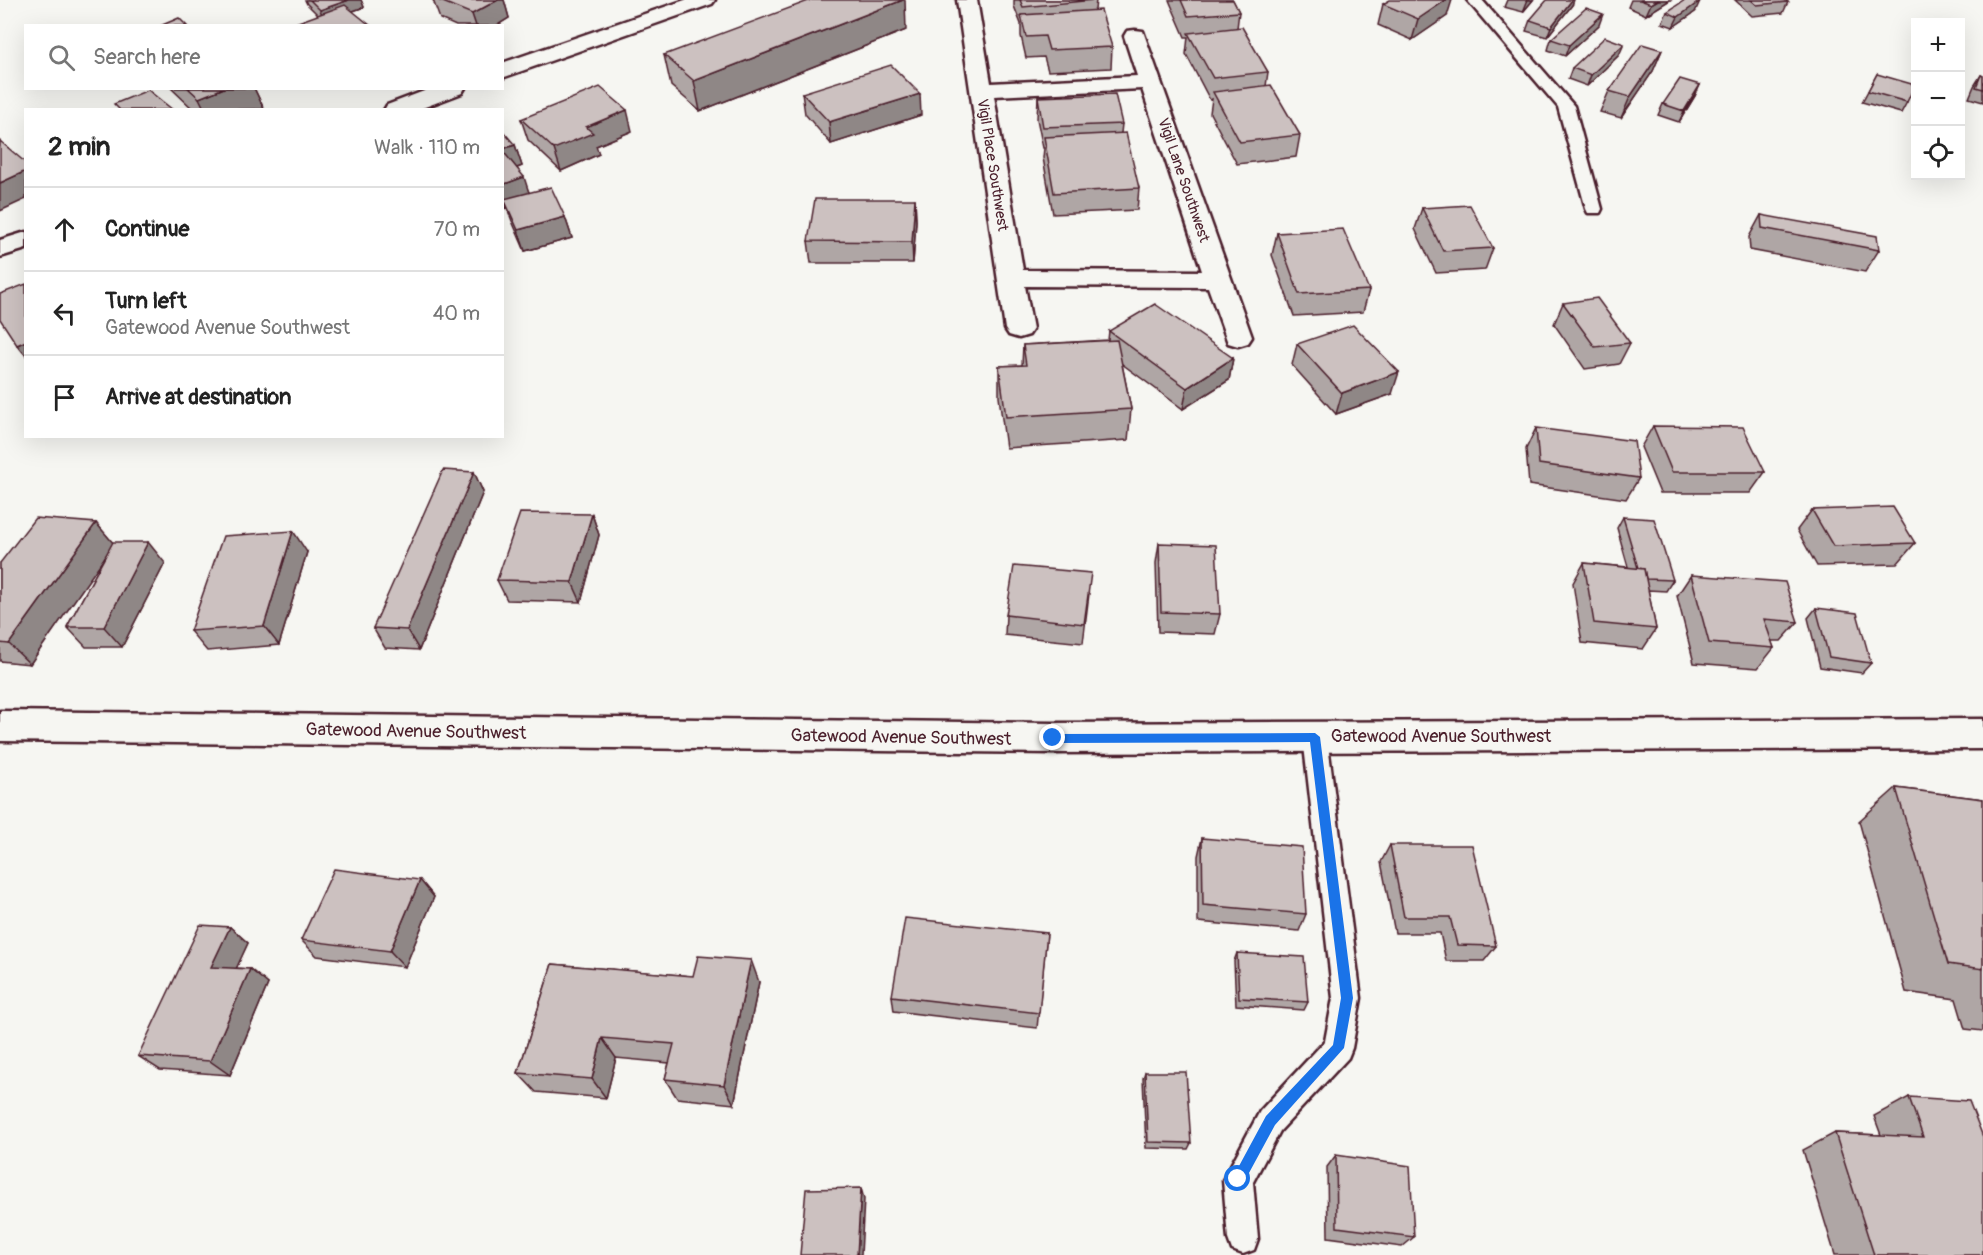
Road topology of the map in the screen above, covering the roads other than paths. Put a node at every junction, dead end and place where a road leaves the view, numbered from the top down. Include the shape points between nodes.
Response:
1 (705, 0) edge
2 (967, 0) edge
3 (1474, 0) edge
4 (1135, 36) dead end
5 (504, 70) edge
6 (1151, 82) junction
7 (449, 90) edge
8 (981, 90) junction
9 (400, 108) edge
10 (1594, 209) dead end
11 (24, 241) edge
12 (0, 249) edge
13 (1011, 278) junction
14 (1218, 279) junction
15 (1019, 329) dead end
16 (1238, 337) dead end
17 (0, 726) edge
18 (1983, 734) edge
19 (1315, 737) junction
20 (1243, 1239) dead end

1 - 5 street
2 - 8 street, Vigil Place Southwest
3 - 10 lane via 1566,106
4 - 6 street, Vigil Lane Southwest
6 - 8 street
6 - 14 street, Vigil Lane Southwest
7 - 9 street
8 - 13 street, Vigil Place Southwest
11 - 12 street
13 - 14 street
13 - 15 street, Vigil Place Southwest
14 - 16 street, Vigil Lane Southwest
17 - 19 street, Gatewood Avenue Southwest via 1053,738
18 - 19 street, Gatewood Avenue Southwest
19 - 20 lane via 1347,998 1338,1048 1270,1121 1238,1179

